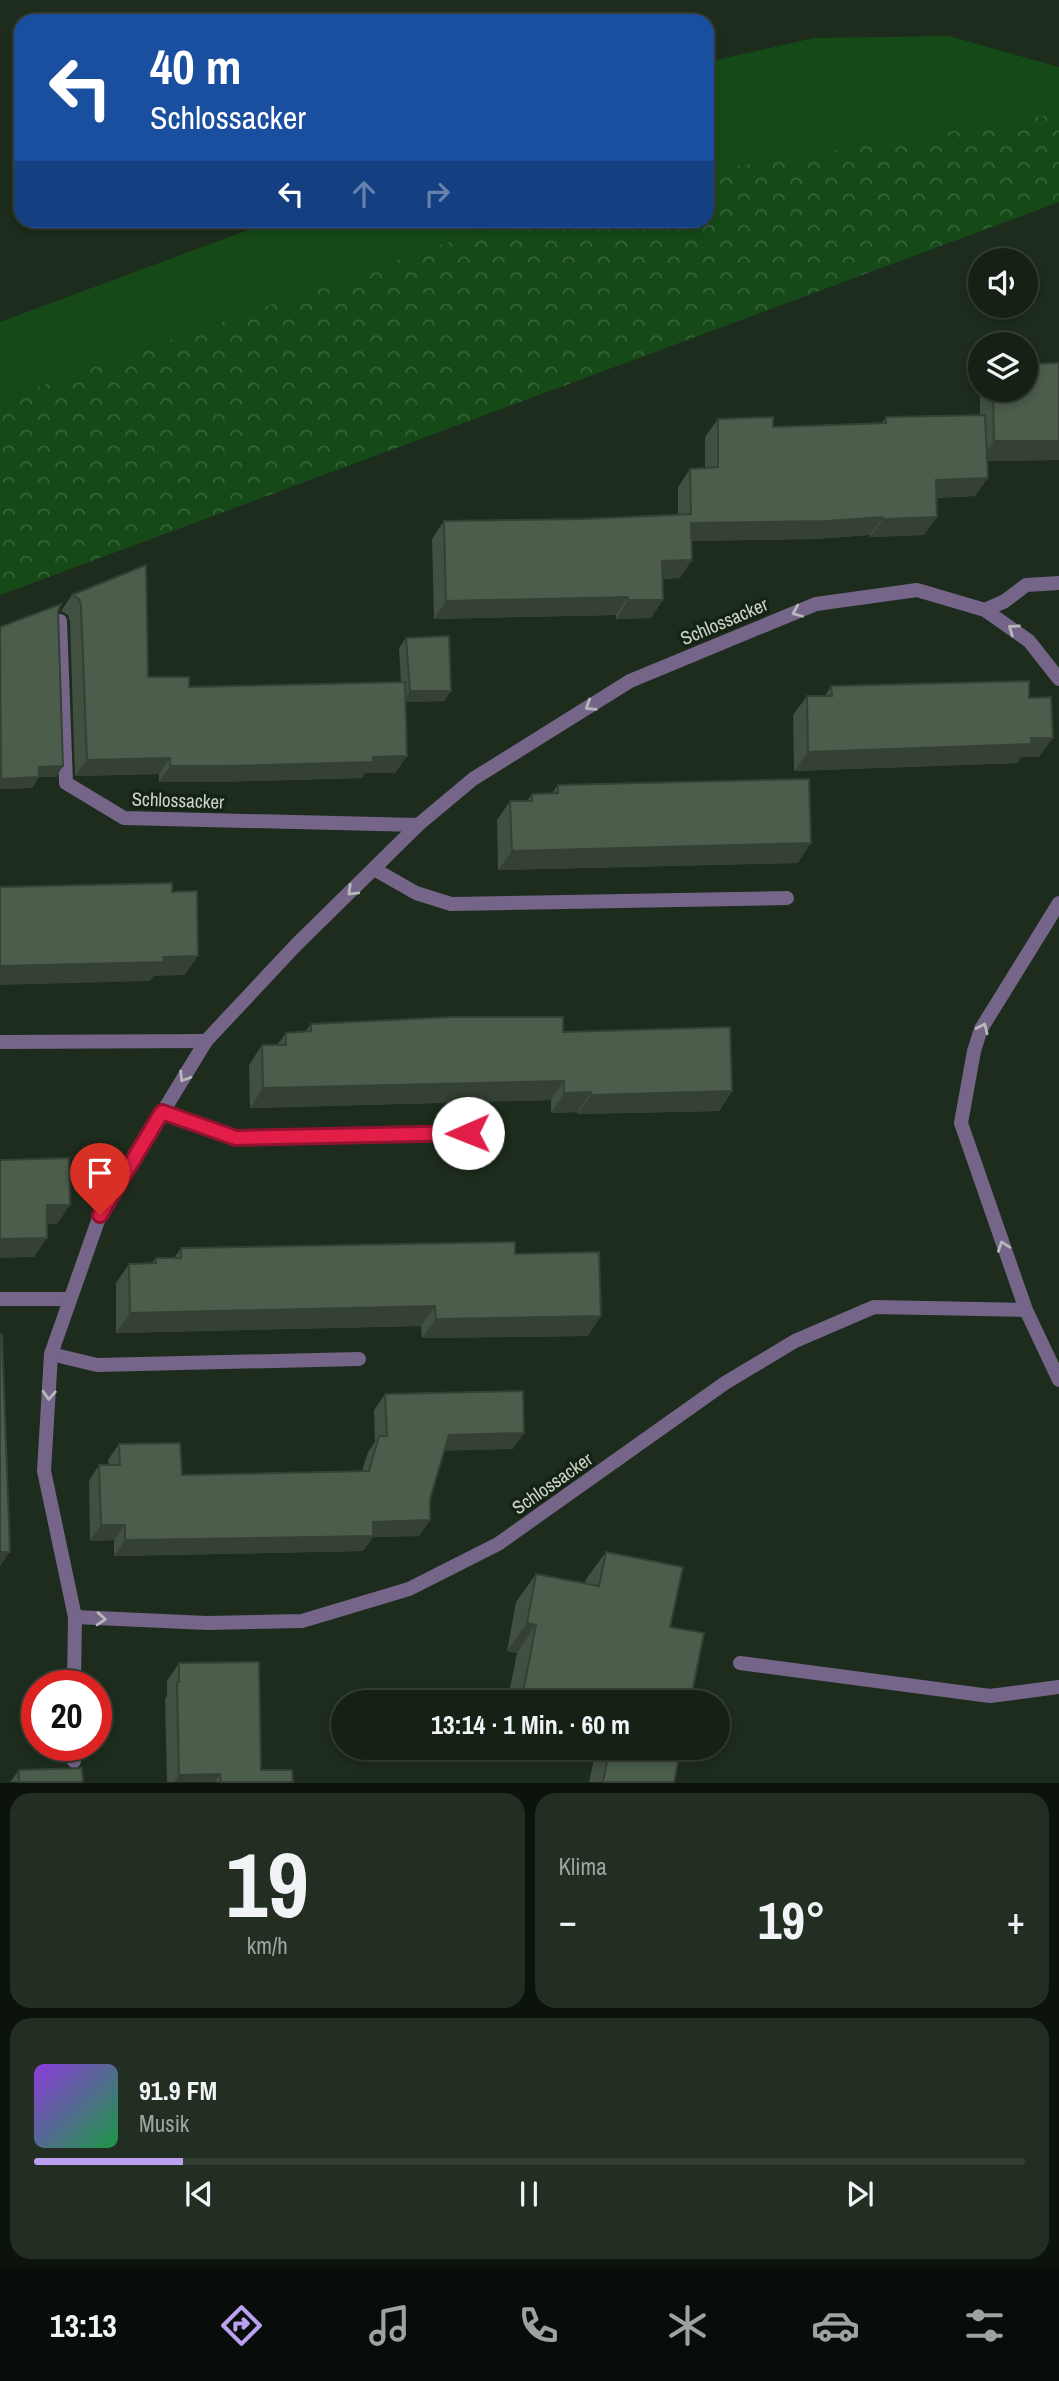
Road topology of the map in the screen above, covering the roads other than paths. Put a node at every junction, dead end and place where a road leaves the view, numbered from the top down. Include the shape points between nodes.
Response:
1 (1059, 583) edge
2 (985, 610) junction
3 (60, 621) edge
4 (1059, 679) edge
5 (418, 825) junction
6 (374, 869) junction
7 (787, 898) dead end
8 (1059, 903) edge
9 (206, 1041) junction
10 (0, 1042) edge
11 (162, 1112) junction
12 (493, 1132) dead end
13 (0, 1299) edge
14 (69, 1299) junction
15 (1026, 1310) junction
16 (51, 1354) junction
17 (359, 1359) dead end
18 (1059, 1380) edge
19 (75, 1617) junction
20 (740, 1663) dead end
21 (74, 1670) edge
22 (1059, 1687) edge

1 - 2 street via 1026,585
4 -> 2 street, Schlossacker via 1029,641
2 -> 5 street, Schlossacker via 917,590 816,604 630,681 473,779
3 - 5 street, Schlossacker via 66,783 124,818
5 - 6 street, Schlossacker
6 - 7 street via 416,893 451,904
6 -> 9 street, Schlossacker
15 -> 8 street via 961,1124 981,1029
9 - 10 street
9 -> 11 street, Schlossacker
11 - 12 street via 236,1138
11 - 14 street, Schlossacker via 100,1215
13 - 14 street
14 - 16 street, Schlossacker
15 - 18 street
19 -> 15 street, Schlossacker via 193,1623 302,1621 409,1589 498,1544 725,1383 795,1341 874,1307
16 - 17 street via 97,1365
16 -> 19 street, Schlossacker via 44,1471
19 - 21 street, Schlossacker
20 - 22 street via 990,1696

